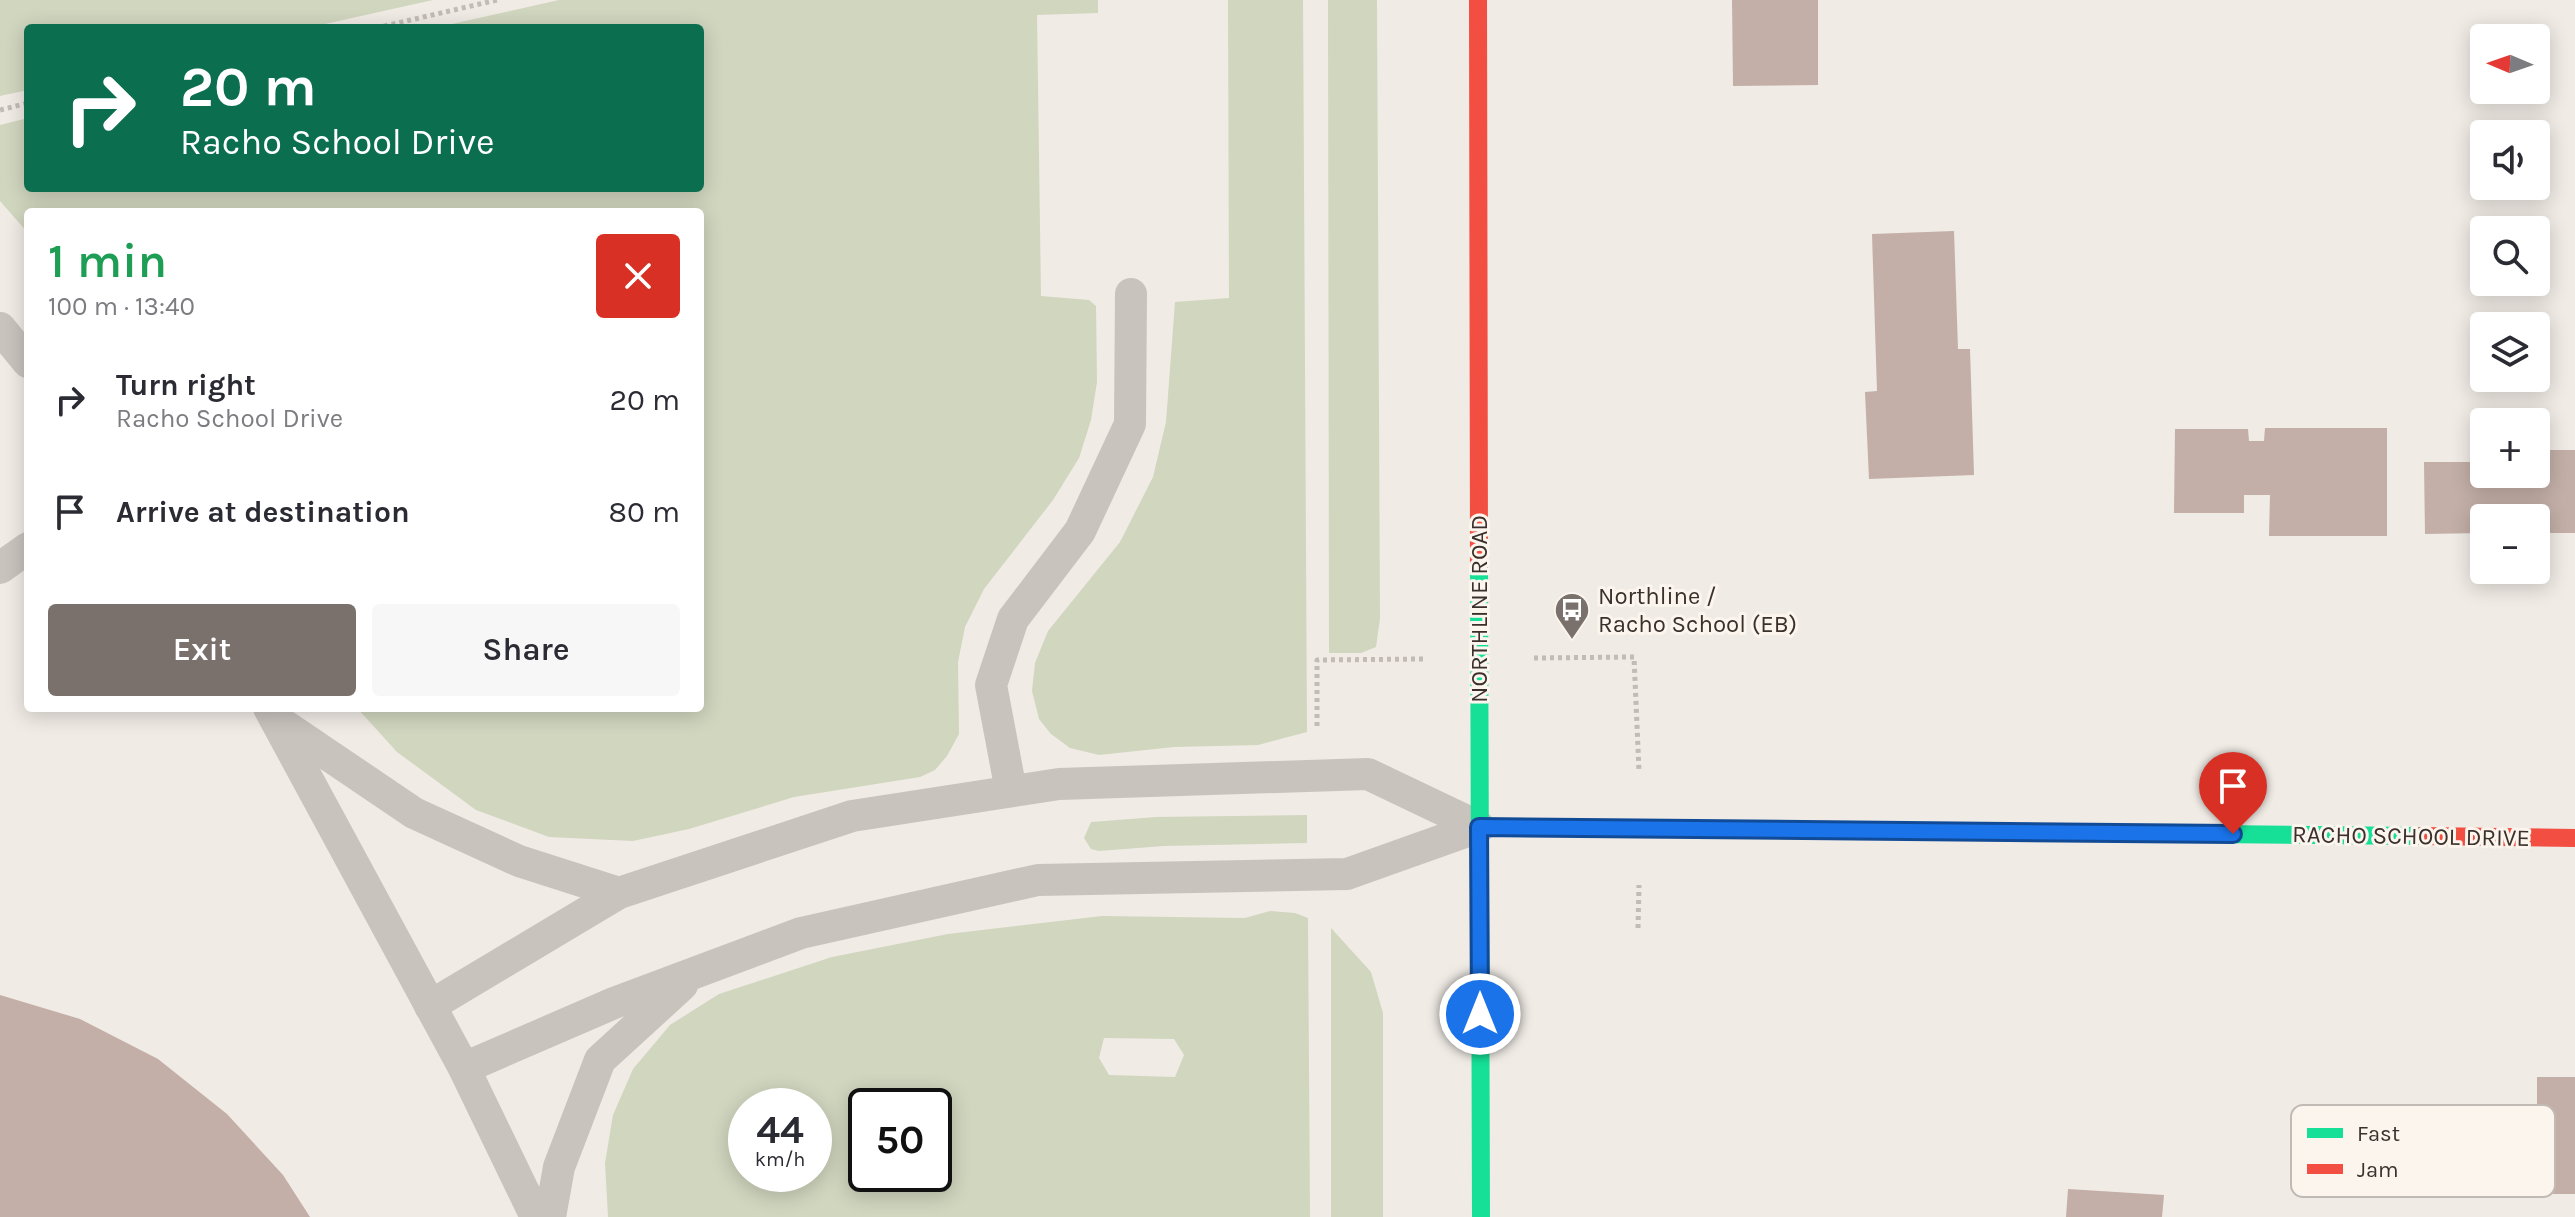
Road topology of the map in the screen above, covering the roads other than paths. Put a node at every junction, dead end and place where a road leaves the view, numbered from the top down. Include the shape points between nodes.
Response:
1 (1478, 0) edge
2 (1131, 294) dead end
3 (0, 328) edge
4 (24, 357) edge
5 (24, 551) edge
6 (0, 568) edge
7 (272, 714) edge
8 (1011, 791) junction
9 (1479, 827) junction
10 (2575, 838) edge
11 (619, 893) junction
12 (696, 973) junction
13 (430, 1006) junction
14 (464, 1068) junction
15 (536, 1217) edge
16 (550, 1217) edge
17 (1481, 1217) edge

1 - 9 main road, NORTHLINE ROAD
2 - 8 lane via 1130,424 1080,531 1013,619 991,685
3 - 4 lane
5 - 6 lane
7 - 11 lane via 414,813 519,861
7 - 13 lane
8 - 9 lane via 1059,784 1368,774
8 - 11 lane via 852,816
9 - 10 main road, RACHO SCHOOL DRIVE
9 - 12 lane via 1347,874 1038,880 801,933
9 - 17 main road, NORTHLINE ROAD
11 - 13 lane
12 - 14 lane
12 - 16 lane via 600,1060 559,1167
13 - 14 lane
14 - 15 lane

